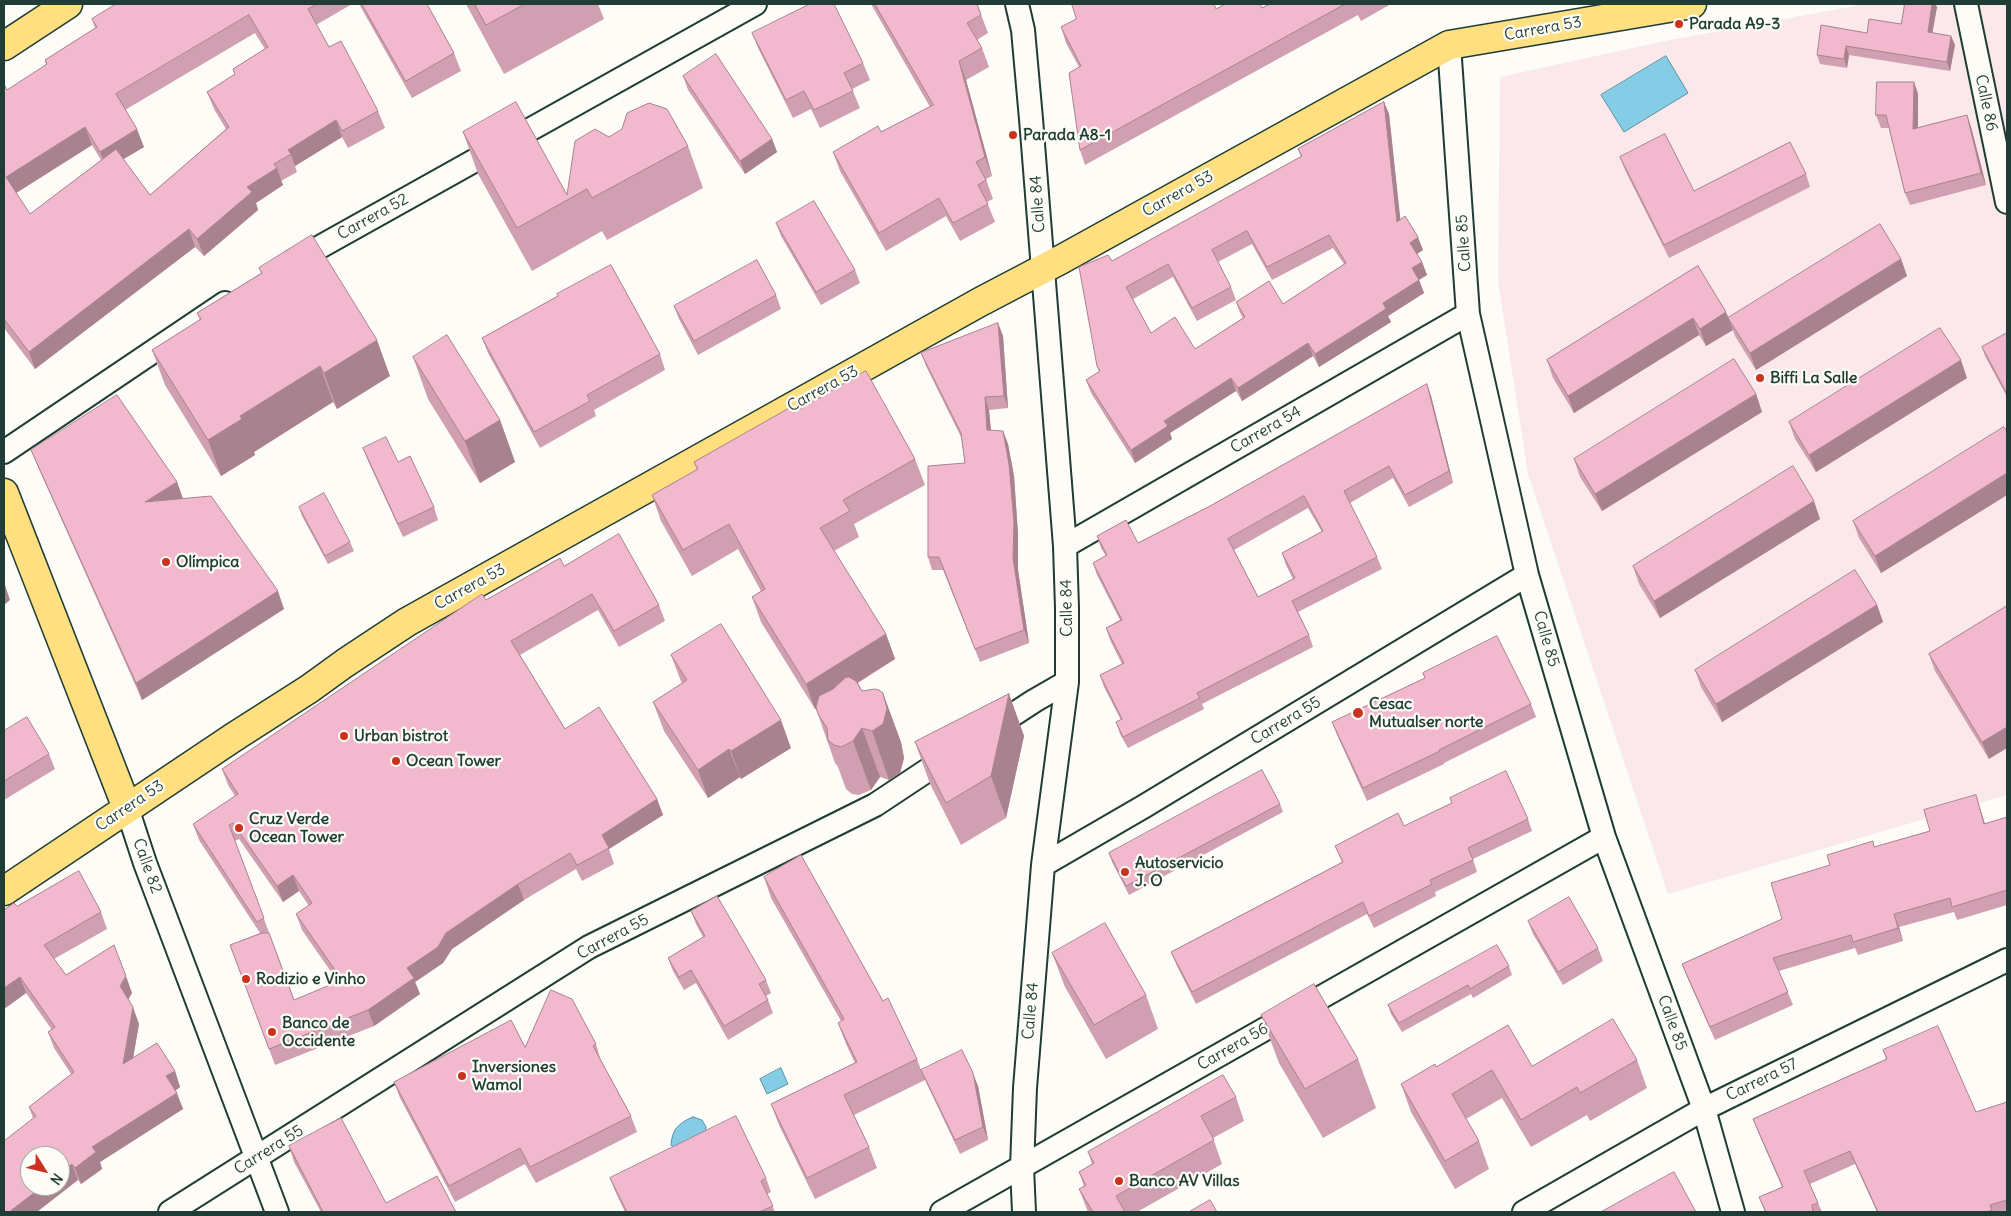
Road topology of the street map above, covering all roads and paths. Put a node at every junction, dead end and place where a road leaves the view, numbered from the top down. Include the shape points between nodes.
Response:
1 (68, 4) edge
2 (754, 4) edge
3 (1018, 4) edge
4 (1692, 4) edge
5 (1966, 4) edge
6 (1449, 45) junction
7 (4, 46) edge
8 (2007, 202) edge
9 (1042, 268) junction
10 (271, 274) edge
11 (246, 289) edge
12 (1468, 314) junction
13 (4, 452) edge
14 (4, 493) edge
15 (1065, 546) junction
16 (1527, 575) junction
17 (1067, 682) junction
18 (128, 808) junction
19 (1604, 837) junction
20 (1043, 865) junction
21 (4, 890) edge
22 (2007, 960) edge
23 (1704, 1109) junction
24 (258, 1157) junction
25 (1022, 1167) junction
26 (170, 1212) edge
27 (277, 1212) edge
28 (942, 1212) edge
29 (1024, 1212) edge
30 (1524, 1212) edge
31 (1733, 1212) edge

1 - 7 main road
2 - 10 street, Carrera 52
3 - 9 street, Calle 84 via 1024,40
4 - 6 main road, Carrera 53
5 - 8 street, Calle 86
6 - 9 main road, Carrera 53
6 - 12 street, Calle 85
9 - 15 street, Calle 84
9 - 18 main road, Carrera 53 via 407,622
11 - 13 street
12 - 15 street, Carrera 54
12 - 16 street, Calle 85
14 - 18 main road, Calle 82
15 - 17 street, Calle 84
16 - 19 street, Calle 85
16 - 20 street, Carrera 55
17 - 20 street, Calle 84
17 - 24 street, Carrera 55 via 875,805 589,948
18 - 21 main road, Carrera 53
18 - 24 street, Calle 82 via 145,863
19 - 23 street, Calle 85
19 - 25 street, Carrera 56
20 - 25 street, Calle 84
22 - 23 street, Carrera 57
23 - 30 street, Carrera 57
23 - 31 street, Calle 85
24 - 26 street, Carrera 55
24 - 27 street, Calle 82
25 - 28 street, Carrera 56
25 - 29 street, Calle 84

